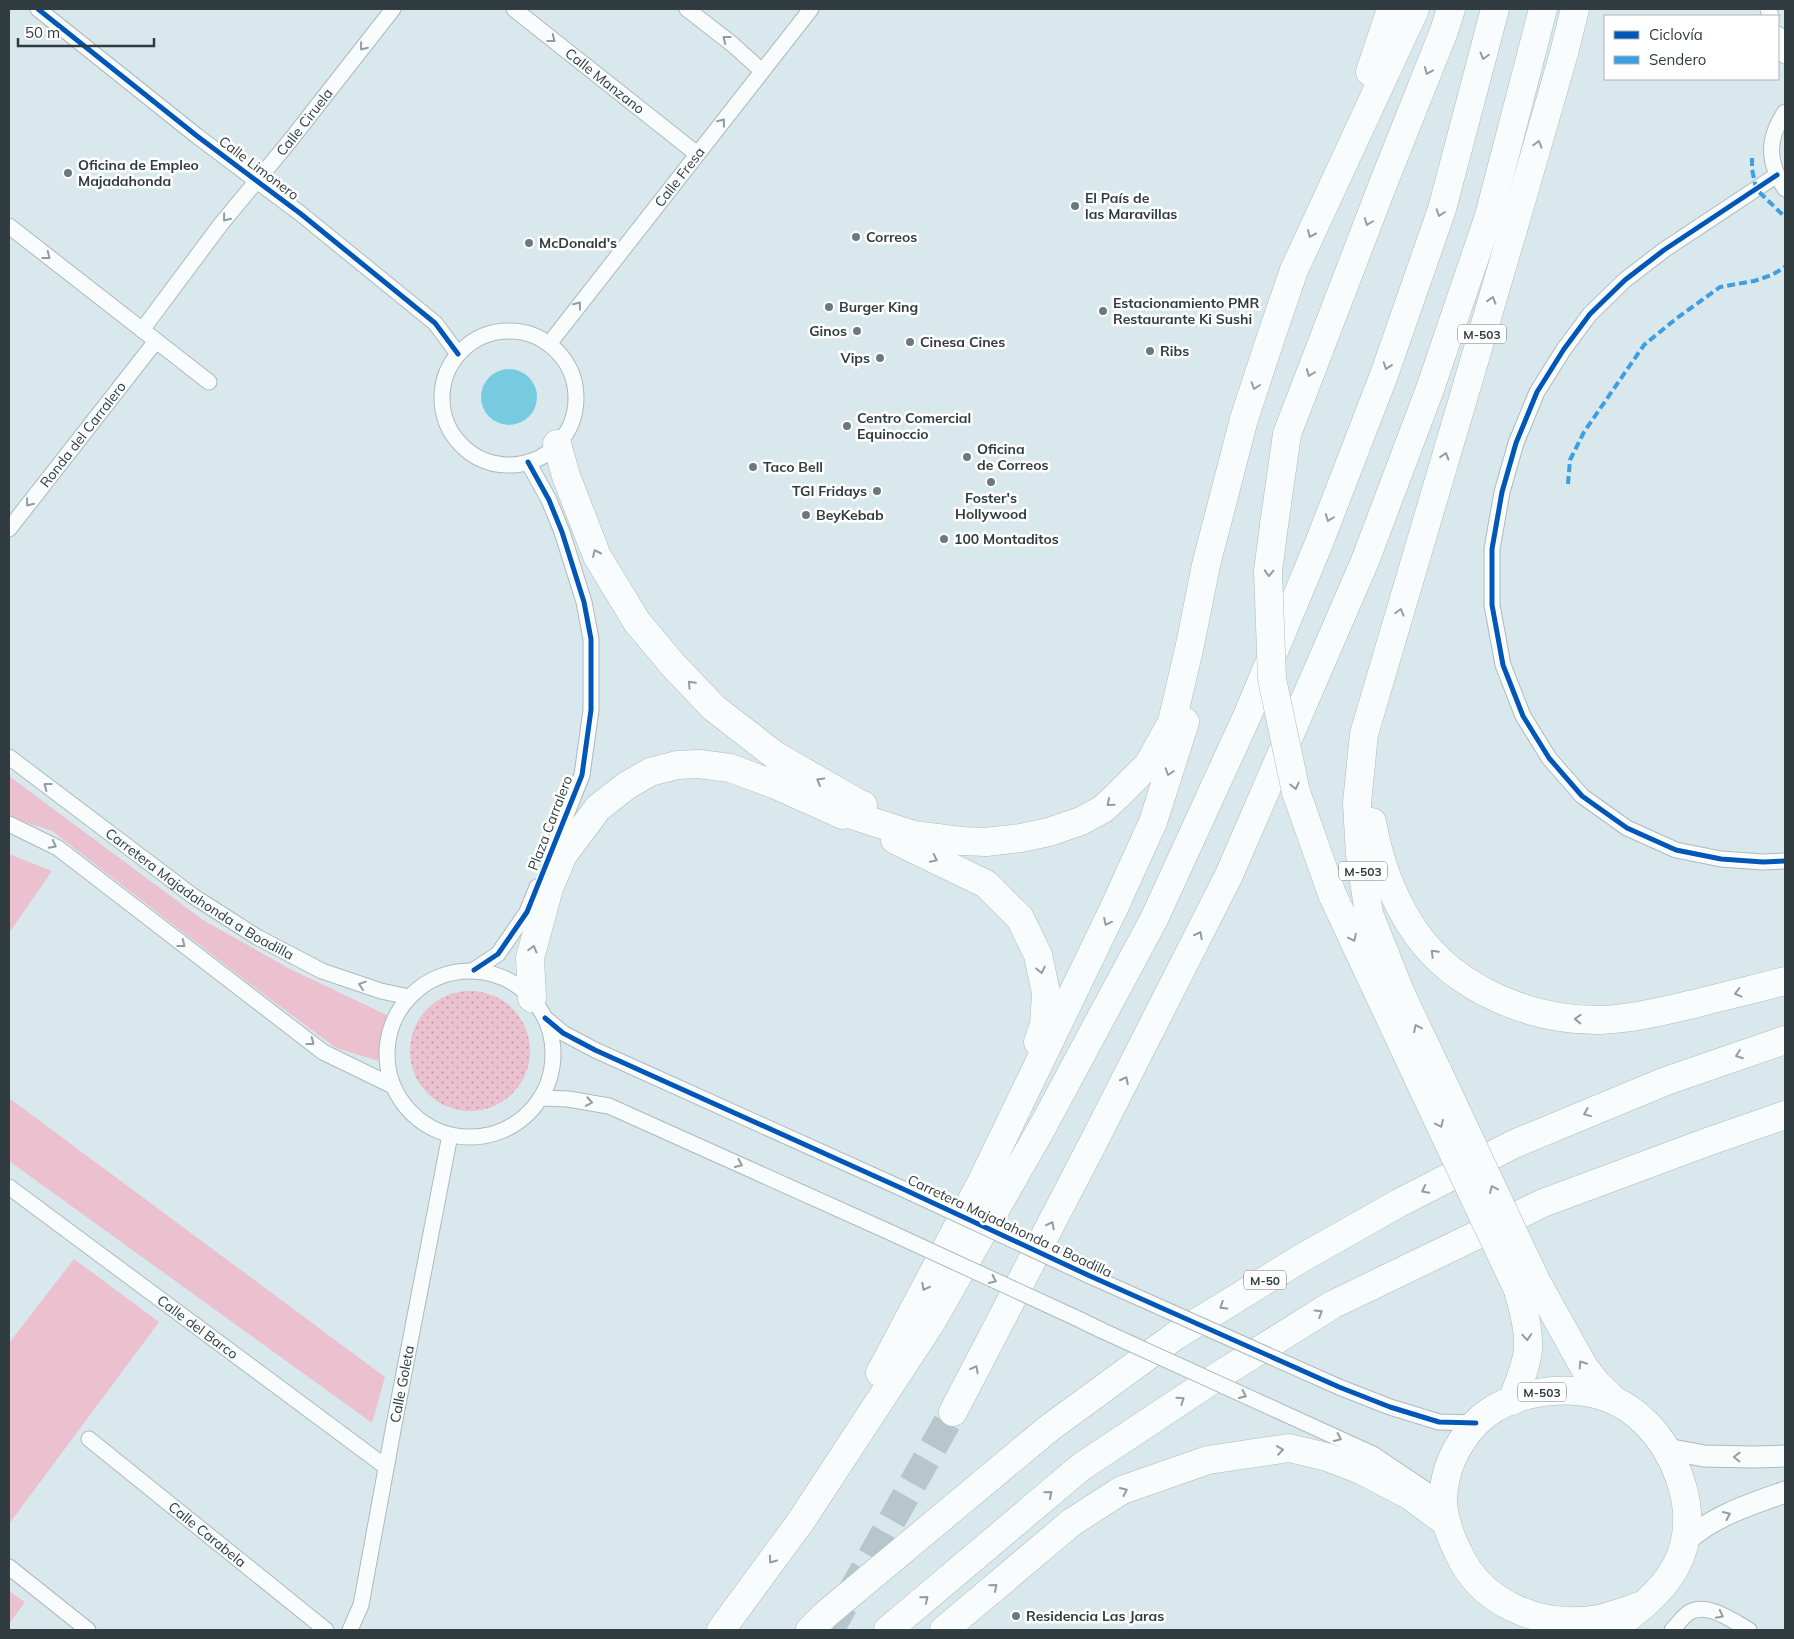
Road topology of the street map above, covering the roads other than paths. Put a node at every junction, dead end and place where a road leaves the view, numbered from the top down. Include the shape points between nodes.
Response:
1 (38, 9) edge
2 (393, 9) edge
3 (514, 9) edge
4 (687, 9) edge
5 (811, 9) edge
6 (1391, 9) edge
7 (1414, 9) edge
8 (1451, 9) edge
9 (1495, 9) edge
10 (1543, 9) edge
11 (1575, 9) edge
12 (1779, 37) edge
13 (1785, 56) edge
14 (762, 71) junction
15 (1785, 112) edge
16 (697, 154) junction
17 (1776, 175) junction
18 (257, 181) junction
19 (1331, 189) junction
20 (1785, 189) edge
21 (9, 226) edge
22 (142, 330) junction
23 (156, 341) junction
24 (549, 344) junction
25 (458, 354) junction
26 (209, 382) dead end
27 (557, 444) junction
28 (528, 462) junction
29 (1224, 502) junction
30 (9, 529) edge
31 (1386, 659) junction
32 (9, 758) edge
33 (827, 807) junction
34 (9, 824) edge
35 (961, 841) junction
36 (1785, 860) edge
37 (548, 888) junction
38 (527, 912) junction
39 (474, 970) junction
40 (1785, 981) edge
41 (409, 996) junction
42 (538, 1008) junction
43 (1785, 1040) edge
44 (1428, 1076) junction
45 (393, 1086) junction
46 (541, 1098) junction
47 (1785, 1115) edge
48 (450, 1135) junction
49 (981, 1183) junction
50 (9, 1187) edge
51 (1527, 1286) junction
52 (1512, 1400) junction
53 (1614, 1400) junction
54 (953, 1412) tunnel mouth
55 (1476, 1423) junction
56 (89, 1439) dead end
57 (1667, 1449) junction
58 (1785, 1456) edge
59 (386, 1467) junction
60 (1785, 1492) edge
61 (1445, 1512) junction
62 (801, 1521) junction
63 (1686, 1541) junction
64 (9, 1567) edge
65 (1496, 1598) junction
66 (1642, 1605) junction
67 (88, 1630) edge
68 (326, 1630) edge
69 (350, 1630) edge
70 (721, 1630) edge
71 (810, 1630) edge
72 (888, 1630) edge
73 (944, 1630) edge
74 (1508, 1630) edge
75 (1613, 1630) edge
76 (1672, 1630) edge
77 (1749, 1630) edge

1 - 18 street, Calle Limonero
2 -> 18 street, Calle Ciruela
3 -> 16 street, Calle Manzano
14 -> 4 street
5 - 14 street, Calle Fresa
6 - 19 highway
7 - 19 highway
8 -> 44 highway, M-503, bridge via 1286,434 1268,571 1272,679 1296,792 1332,894
9 -> 62 highway via 1442,209 1384,375 1316,552 1240,732 1154,919 1044,1124 932,1321
54 -> 10 highway via 1229,875 1365,561 1430,389 1489,216
31 -> 11 highway, M-503 via 1518,214
12 - 13 street
16 -> 14 street, Calle Fresa
15 - 17 street via 1772,141
24 -> 16 street, Calle Fresa
17 - 20 street
17 - 36 street via 1664,250 1626,280 1590,314 1564,349 1538,392 1516,443 1502,492 1492,549 1492,606 1503,665 1523,716 1549,758 1582,796 1627,828 1676,850 1721,859
18 -> 22 street, Calle Ciruela
18 - 25 street, Calle Limonero via 435,322
19 -> 29 highway via 1294,270 1271,337 1244,419
21 -> 22 street
22 - 23 street
23 - 26 street
23 -> 30 street, Ronda del Carralero
24 - 25 street via 531,334 512,330 492,333 473,341
24 - 27 street via 564,360 574,381 576,403 570,425
25 - 28 street via 442,389 449,427 460,443 484,460 511,464
27 - 28 street
35 -> 27 highway via 856,802 776,756 714,708 672,665 637,622 615,587 597,556
28 - 38 street, Plaza Carralero via 562,532 592,639 591,710 582,775
29 -> 35 highway via 1206,565 1172,722 1148,765 1103,808 1081,821 1021,838
29 -> 49 highway via 1185,723 1153,822
40 -> 31 highway via 1634,1017 1602,1020 1546,1015 1502,1001 1454,971 1434,954 1402,911 1378,852 1369,800
44 -> 31 highway, M-503 via 1401,994 1369,914 1360,855 1357,803 1364,734
41 -> 32 street, Carretera Majadahonda a Boadilla via 380,991 322,971 257,937 193,896
33 - 35 highway via 914,835
33 - 37 highway via 730,768 677,765 650,772 598,808 564,855
33 -> 49 highway via 986,884 1020,918 1038,955 1046,994 1044,1025
34 -> 45 street via 58,848 323,1052
37 - 38 highway
42 -> 37 highway via 530,958
38 - 39 street, Plaza Carralero via 498,954
39 - 41 street, Carretera Majadahonda a Boadilla via 439,976
39 - 42 street, Carretera Majadahonda a Boadilla via 496,974 515,984
41 - 45 street, Carretera Majadahonda a Boadilla via 395,1016 388,1039 387,1063
42 - 46 street via 552,1038 553,1059 550,1079
42 - 55 street, Carretera Majadahonda a Boadilla, bridge via 562,1033 594,1050 1340,1388 1390,1408 1439,1422
43 -> 71 highway, M-50 via 1666,1081 1514,1144 1300,1258 1175,1336 1048,1429
44 - 51 highway, M-503, bridge
45 - 48 street, Carretera Majadahonda a Boadilla via 407,1108 427,1125
46 - 48 street via 529,1113 498,1133 479,1137
46 -> 61 street, bridge via 609,1106 885,1230 1374,1454
72 -> 47 highway via 1081,1468 1332,1305 1543,1203
48 - 59 street, Calle Goleta
49 -> 62 highway
50 - 59 street, Calle del Barco
51 -> 52 highway, M-503 via 1528,1348
53 -> 51 highway, M-503 via 1596,1383
52 - 53 highway, M-503 via 1554,1390 1584,1392
52 - 55 highway, M-503
53 - 57 highway, M-503 via 1643,1419
55 - 61 highway, M-503 via 1454,1454 1445,1478
56 - 68 street, Calle Carabela
58 -> 57 street via 1719,1457
57 - 63 highway, M-503 via 1686,1498
59 - 69 street, Calle Goleta via 361,1605
63 -> 60 street via 1697,1530 1718,1518
61 - 65 highway, M-503 via 1462,1562 1482,1587
73 -> 61 highway via 1072,1522 1122,1490 1208,1460 1289,1448 1327,1456
62 -> 70 highway
63 - 66 highway, M-503 via 1671,1576
64 - 67 street
65 - 66 highway, M-503 via 1535,1617 1571,1622 1594,1620
65 - 74 highway, M-503
66 - 75 highway, M-503
76 -> 77 street via 1689,1613 1699,1610 1710,1610

